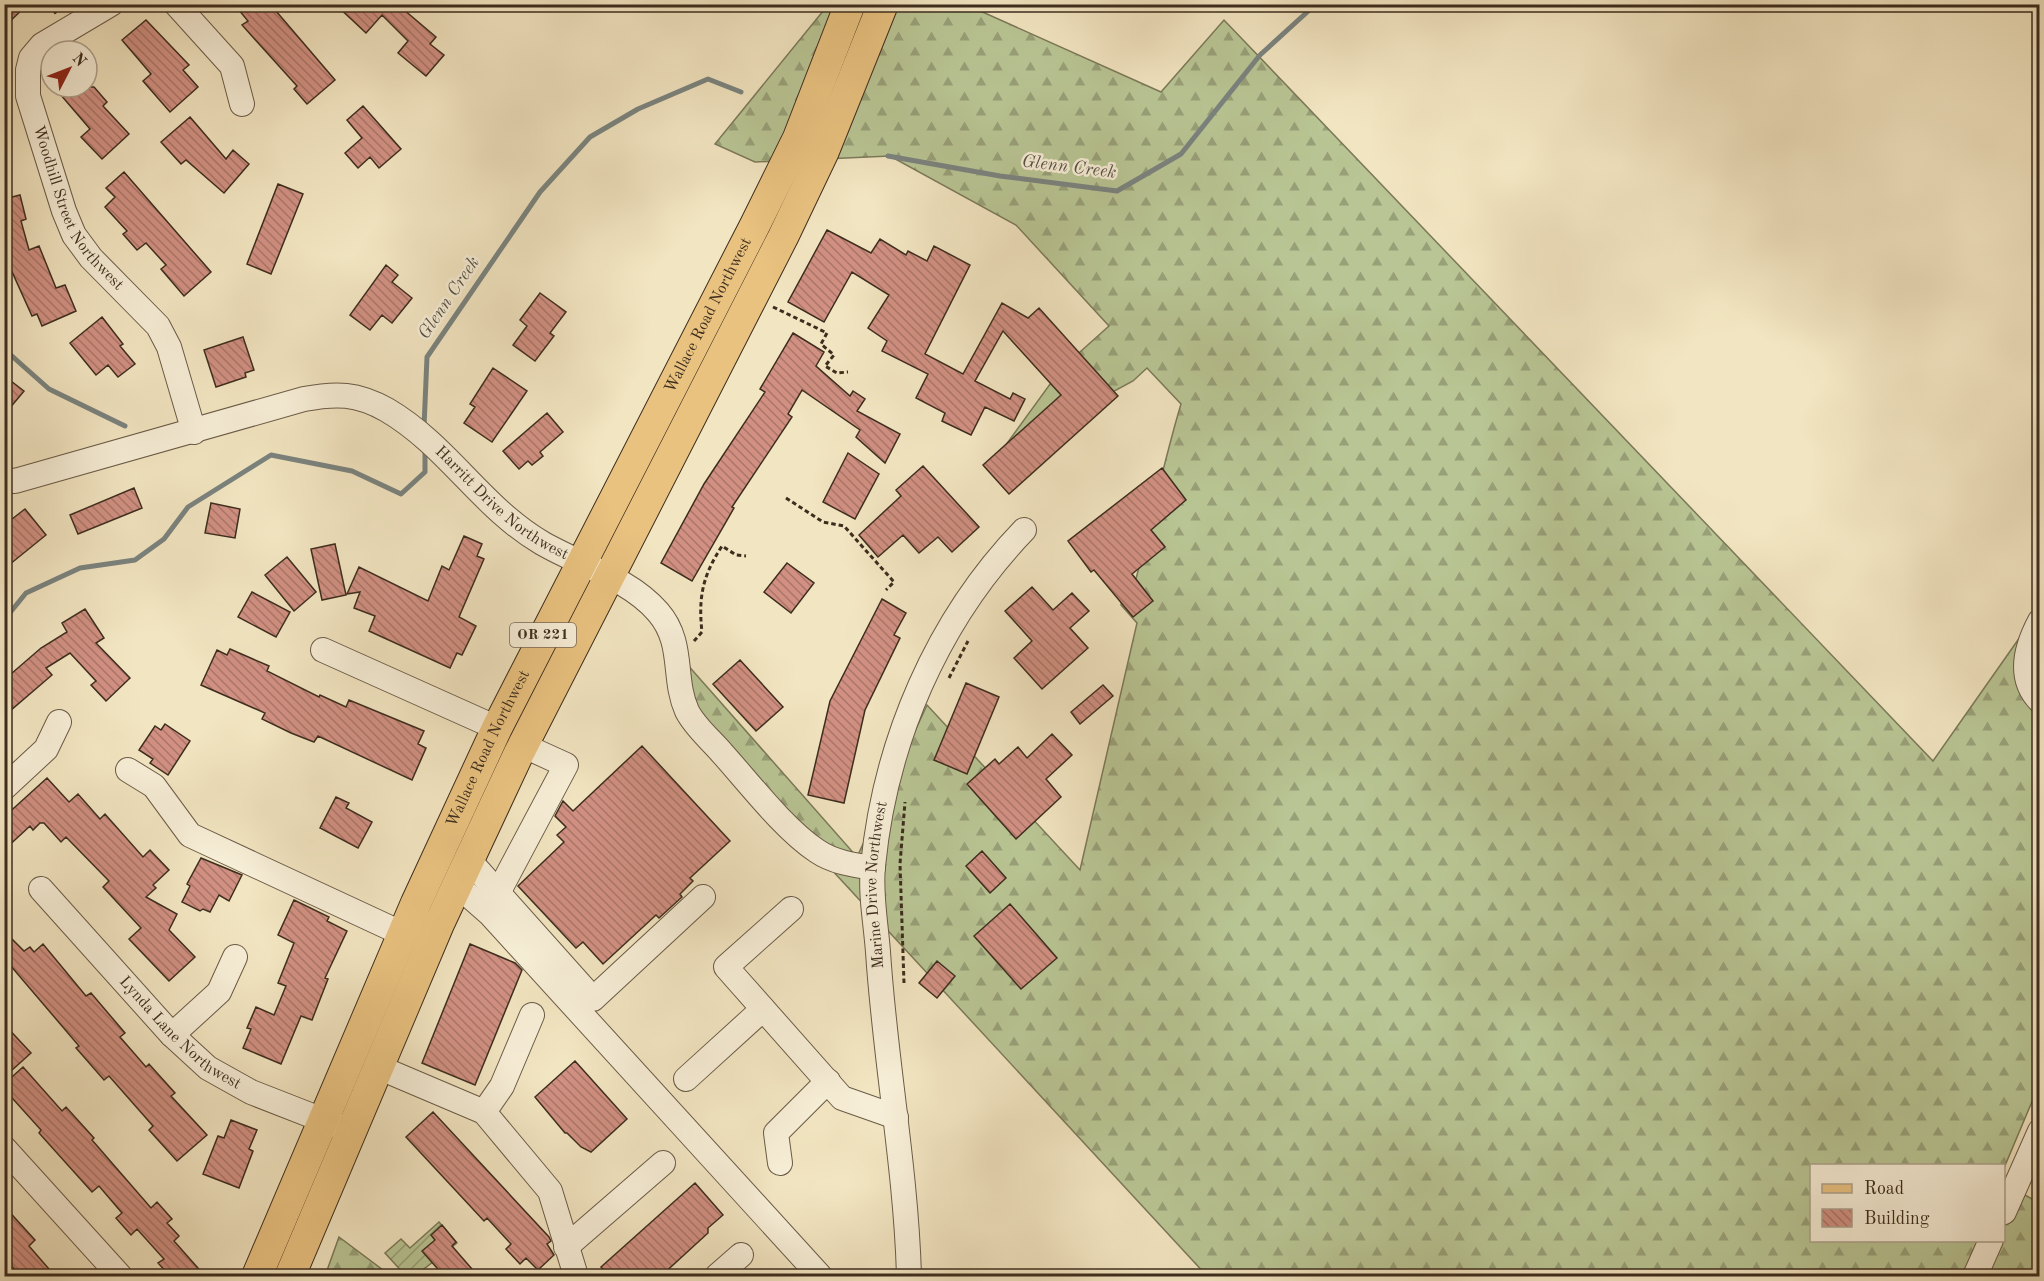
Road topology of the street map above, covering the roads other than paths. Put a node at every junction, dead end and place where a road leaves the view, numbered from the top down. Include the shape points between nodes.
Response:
1 (111, 4) edge
2 (176, 4) edge
3 (850, 4) edge
4 (883, 4) edge
5 (242, 104) dead end
6 (194, 432) junction
7 (4, 480) edge
8 (1024, 530) dead end
9 (580, 562) junction
10 (607, 576) junction
11 (2040, 621) edge
12 (323, 650) dead end
13 (2040, 701) edge
14 (59, 722) dead end
15 (497, 728) junction
16 (522, 745) junction
17 (128, 770) dead end
18 (4, 788) edge
19 (873, 868) junction
20 (463, 873) junction
21 (41, 889) dead end
22 (498, 893) junction
23 (703, 897) dead end
24 (791, 909) dead end
25 (402, 934) junction
26 (235, 957) dead end
27 (763, 1009) junction
28 (532, 1015) dead end
29 (172, 1035) junction
30 (378, 1067) junction
31 (686, 1079) dead end
32 (828, 1081) junction
33 (484, 1112) junction
34 (896, 1117) junction
35 (322, 1120) junction
36 (2040, 1131) edge
37 (351, 1132) junction
38 (4, 1148) edge
39 (663, 1163) dead end
40 (780, 1163) dead end
41 (2005, 1210) edge
42 (1990, 1242) edge
43 (566, 1247) junction
44 (741, 1255) dead end
45 (120, 1276) edge
46 (257, 1276) edge
47 (290, 1276) edge
48 (576, 1276) edge
49 (717, 1276) edge
50 (820, 1276) edge
51 (909, 1276) edge
52 (1975, 1276) edge

1 - 6 street, Woodhill Street Northwest via 42,45 31,58 28,96 74,235 111,280 158,326 169,347
2 - 5 street via 232,66
3 - 9 main road, Wallace Road Northwest / OR 221 via 798,138
4 - 10 main road, Wallace Road Northwest / OR 221 via 824,151 753,297
6 - 7 street, Harritt Drive Northwest via 15,481
6 - 9 street, Harritt Drive Northwest via 304,399 337,393 366,400 408,425 439,450 513,524
8 - 19 street, Marine Drive Northwest via 970,595 947,629 923,679 896,749
9 - 10 street, Harritt Drive Northwest
9 - 15 main road, Wallace Road Northwest / OR 221
10 - 16 main road, Wallace Road Northwest / OR 221
10 - 19 street, Harritt Drive Northwest via 658,612 677,647 688,713 758,792 817,851 841,862
11 - 13 street via 2025,669 2028,686
12 - 15 street
14 - 18 street via 46,749
15 - 25 main road, Wallace Road Northwest / OR 221
16 - 20 main road, Wallace Road Northwest / OR 221
16 - 22 street via 566,765
17 - 25 street via 154,786 190,835
19 - 34 street, Marine Drive Northwest via 882,1018
20 - 22 street
20 - 30 main road, Wallace Road Northwest / OR 221
20 - 50 street via 490,914
21 - 29 street, Lynda Lane Northwest
22 - 23 street via 592,999
24 - 27 street via 726,967
25 - 35 main road, Wallace Road Northwest / OR 221
26 - 29 street via 219,992
27 - 31 street
27 - 32 street
28 - 33 street via 502,1086
29 - 35 street, Lynda Lane Northwest via 216,1072 251,1092
30 - 33 street
30 - 37 main road, Wallace Road Northwest / OR 221
32 - 34 street via 842,1098
32 - 40 street via 776,1132
33 - 43 street via 550,1191
34 - 51 street, Marine Drive Northwest
35 - 37 street, Lynda Lane Northwest
35 - 46 main road, Wallace Road Northwest / OR 221
36 - 41 street
37 - 47 main road, Wallace Road Northwest / OR 221
38 - 45 street
39 - 43 street
42 - 52 street
43 - 48 street
44 - 49 street

